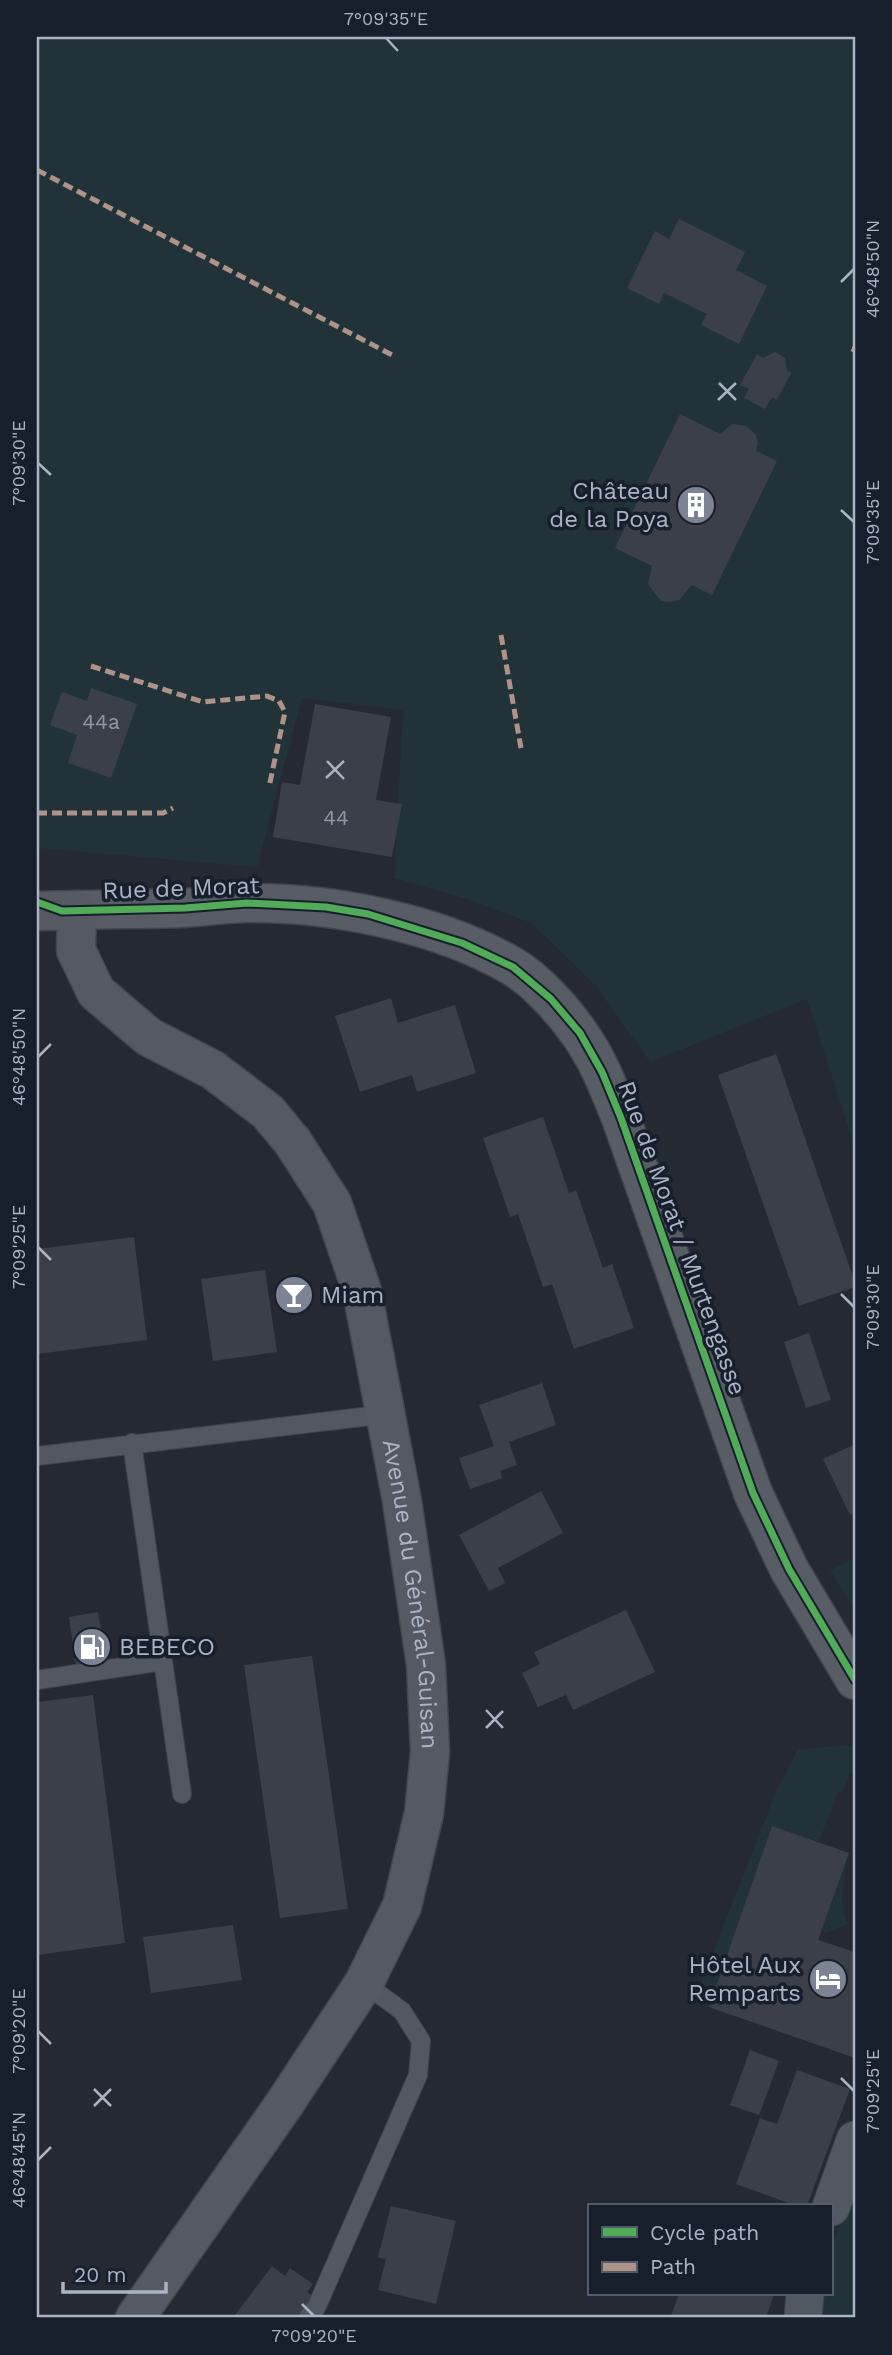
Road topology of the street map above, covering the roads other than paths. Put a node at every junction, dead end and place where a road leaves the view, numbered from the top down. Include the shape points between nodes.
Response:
1 (50, 911) edge
2 (368, 914) joint
3 (387, 1413) junction
4 (132, 1443) junction
5 (37, 1456) edge
6 (163, 1661) junction
7 (37, 1680) edge
8 (855, 1680) edge
9 (182, 1794) dead end
10 (364, 1983) junction
11 (855, 2140) edge
12 (832, 2204) edge
13 (805, 2296) edge
14 (135, 2318) edge
15 (308, 2318) edge
16 (803, 2318) edge

1 - 2 main road, Rue de Morat via 247,903
1 - 3 main road, Avenue du Général-Guisan via 96,992 149,1037 213,1070 268,1112 292,1141 332,1203 362,1291
2 - 8 main road, Rue de Morat / Murtengasse via 441,936 513,967 551,999 580,1033 621,1118 753,1493 789,1569
3 - 4 lane
3 - 10 main road, Avenue du Général-Guisan via 426,1665 430,1752 424,1813 402,1906
4 - 5 lane
4 - 6 lane
6 - 7 lane
6 - 9 lane
10 - 14 main road, Avenue du Général-Guisan
10 - 15 lane via 402,2011 421,2041 418,2076
11 - 12 street
13 - 16 street

